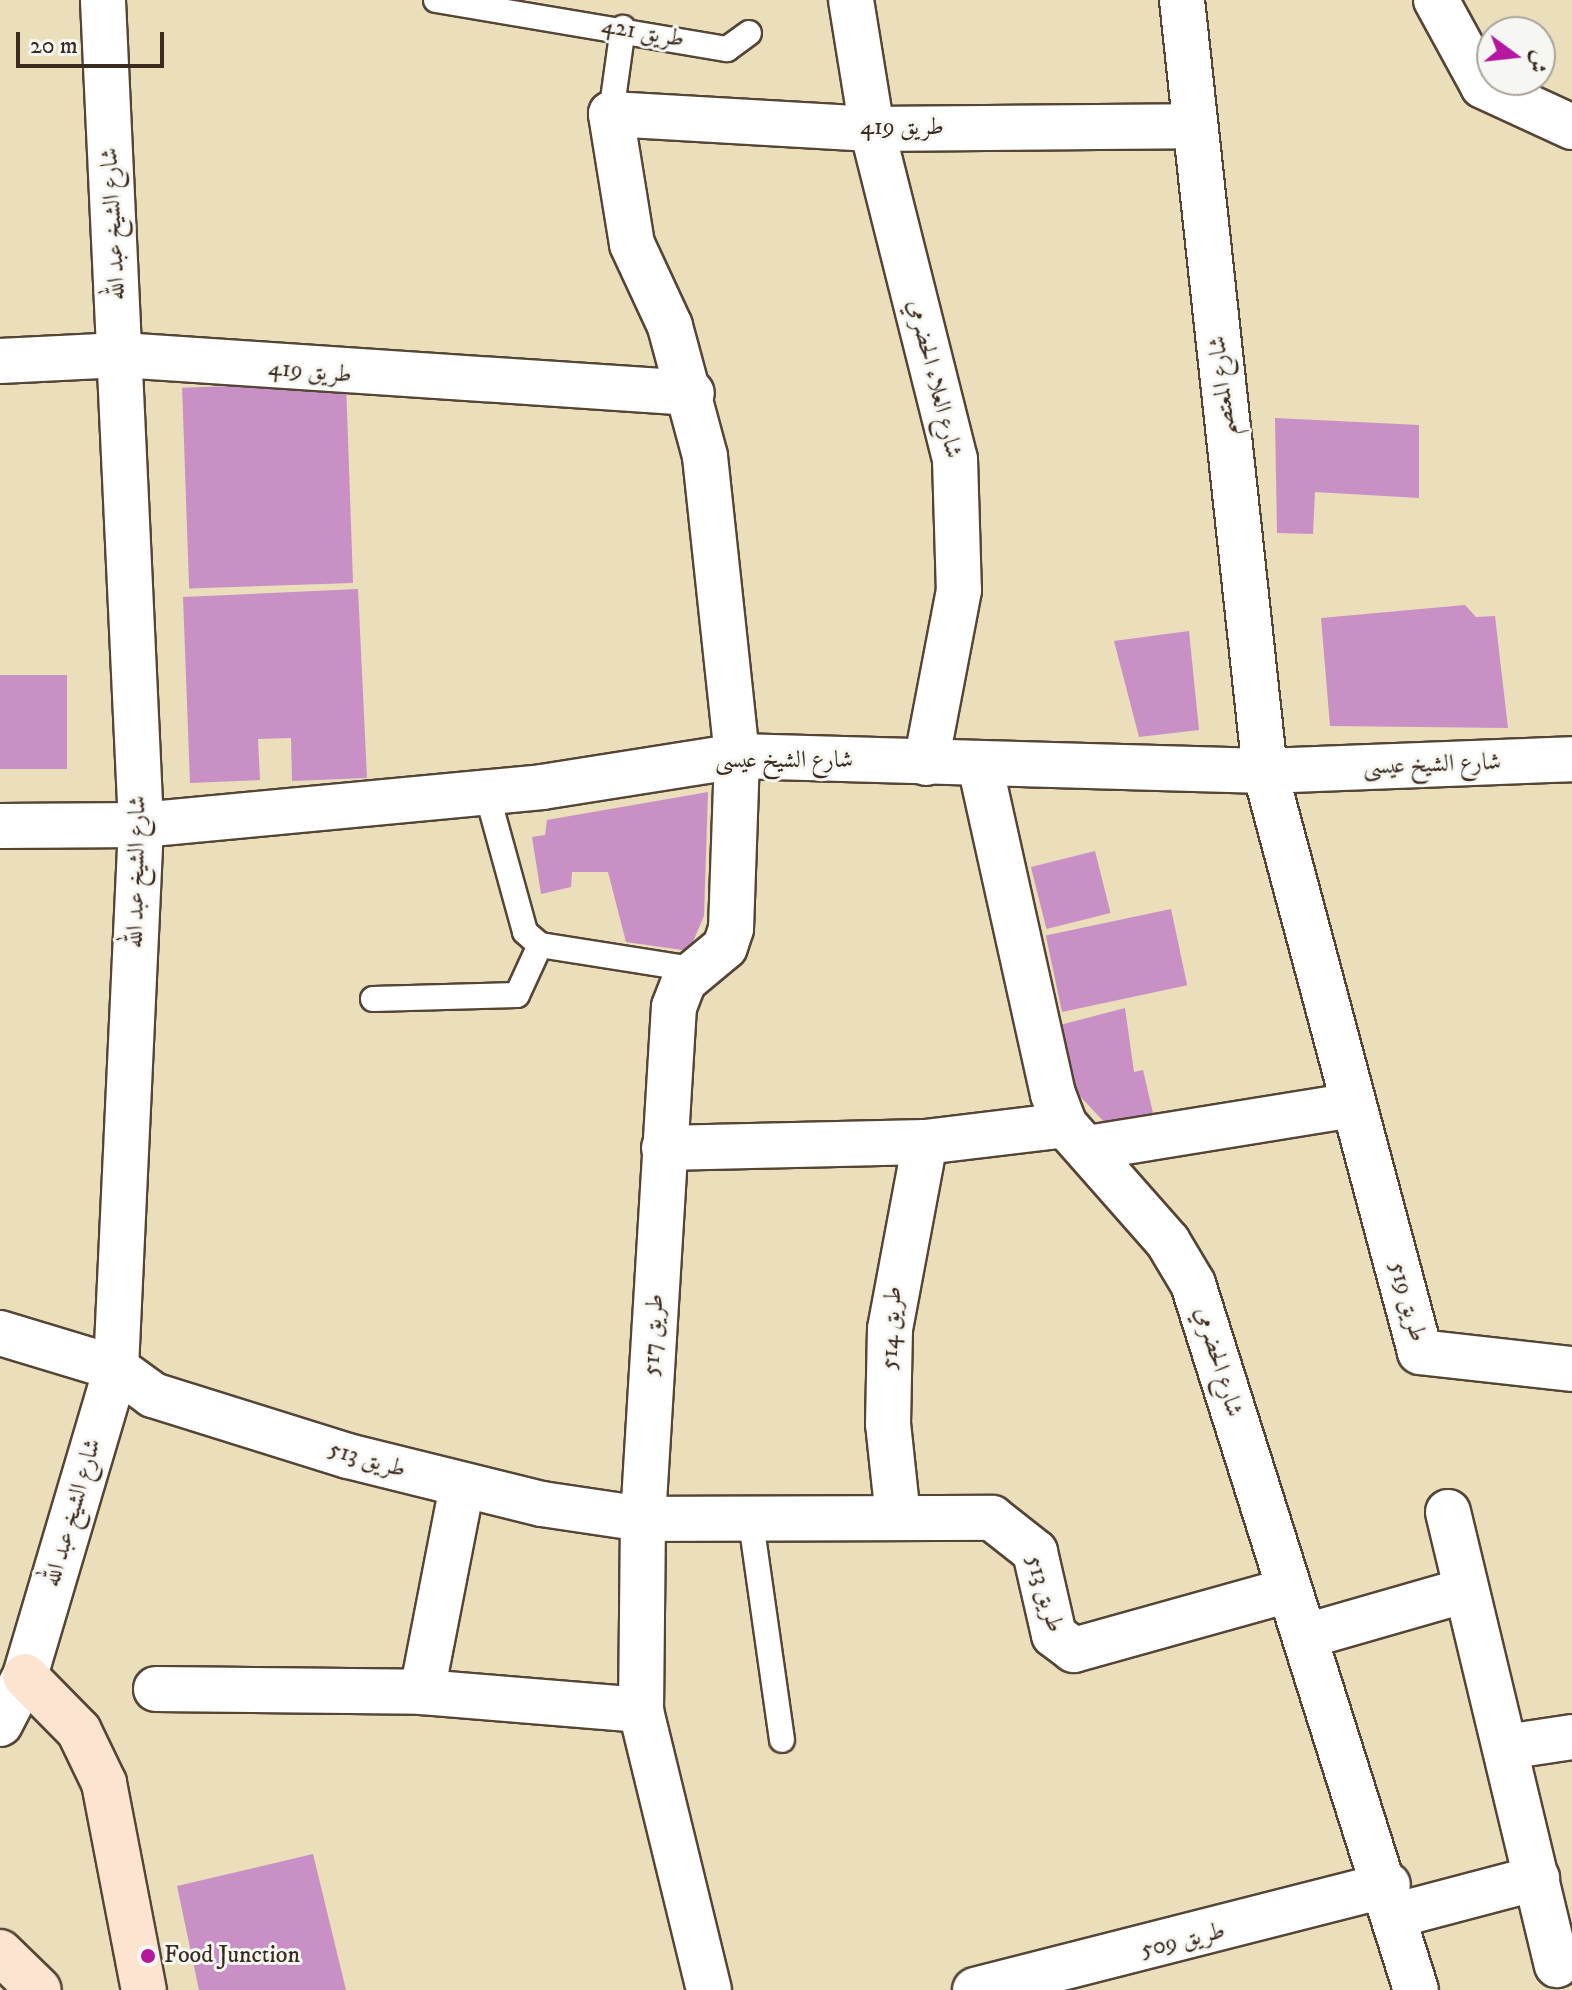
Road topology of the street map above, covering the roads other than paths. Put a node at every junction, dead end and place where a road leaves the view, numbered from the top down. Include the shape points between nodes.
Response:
1 (103, 0) edge
2 (436, 0) edge
3 (851, 0) edge
4 (1182, 0) edge
5 (1436, 0) edge
6 (623, 28) junction
7 (749, 33) dead end
8 (611, 114) junction
9 (1554, 118) edge
10 (1194, 126) junction
11 (872, 129) junction
12 (121, 355) junction
13 (0, 361) edge
14 (692, 393) junction
15 (737, 756) junction
16 (1572, 759) edge
17 (926, 763) junction
18 (980, 765) junction
19 (1265, 771) junction
20 (486, 790) junction
21 (141, 825) junction
22 (0, 826) edge
23 (540, 945) junction
24 (698, 970) junction
25 (373, 999) dead end
26 (1353, 1105) junction
27 (1076, 1137) junction
28 (925, 1142) junction
29 (664, 1148) junction
30 (0, 1333) edge
31 (116, 1368) junction
32 (1572, 1369) edge
33 (462, 1487) junction
34 (1448, 1512) dead end
35 (898, 1517) junction
36 (643, 1519) junction
37 (751, 1522) junction
38 (1289, 1590) junction
39 (1466, 1590) junction
40 (1306, 1636) junction
41 (25, 1676) junction
42 (156, 1689) dead end
43 (422, 1692) junction
44 (641, 1710) junction
45 (0, 1724) edge
46 (1572, 1737) edge
47 (782, 1740) dead end
48 (1506, 1747) junction
49 (1537, 1878) junction
50 (1393, 1900) junction
51 (0, 1952) edge
52 (1557, 1965) dead end
53 (39, 1990) edge
54 (144, 1990) edge
55 (709, 1990) edge
56 (975, 1990) edge
57 (1416, 1990) edge

1 - 12 street, شارع الشيخ عبد الله
2 - 6 lane, طريق 421
3 - 11 street, شارع العلاء الحضرمي
4 - 10 street, شارع المعتصم
5 - 9 street via 1483,86
6 - 7 lane, طريق 421 via 727,49
6 - 8 lane
8 - 11 street, طريق 419
8 - 14 street via 632,244
10 - 11 street, طريق 419
10 - 19 street, شارع المعتصم
11 - 17 street, شارع العلاء الحضرمي via 956,472 959,590
12 - 13 street, طريق 419
12 - 14 street, طريق 419
12 - 21 street, شارع الشيخ عبد الله
14 - 15 street via 715,526
15 - 17 street, شارع الشيخ عيسى
15 - 20 street, شارع الشيخ عيسى
15 - 24 street, طريق 517 via 731,929 725,947
16 - 19 street, شارع الشيخ عيسى
17 - 18 street, شارع الشيخ عيسى
18 - 19 street, شارع الشيخ عيسى
18 - 27 street, شارع الحضرمي
19 - 26 street, طريق 519
20 - 21 street, شارع الشيخ عيسى
20 - 23 lane via 525,932
21 - 22 street, شارع الشيخ عيسى
21 - 31 street, شارع الشيخ عبد الله
23 - 24 lane
23 - 25 lane via 517,995
24 - 29 street, طريق 517 via 684,981 674,1007
26 - 27 street
26 - 32 street, طريق 519 via 1420,1352
27 - 28 street
27 - 38 street, شارع الحضرمي via 1129,1206 1168,1242 1193,1284
28 - 29 street
28 - 35 street, طريق 514 via 890,1329 888,1424
29 - 36 street, طريق 517
30 - 31 street, طريق 513
31 - 33 street, طريق 513 via 153,1395
31 - 41 street, شارع الشيخ عبد الله
33 - 36 street, طريق 513
33 - 43 street
34 - 39 street
35 - 37 street, طريق 513
35 - 38 street, طريق 513 via 992,1518 1017,1531 1035,1552 1054,1635 1074,1650
36 - 37 street, طريق 513
36 - 44 street, طريق 517
37 - 47 lane
38 - 40 street, شارع الحضرمي
39 - 40 street
39 - 48 street
40 - 50 street, شارع الحضرمي
41 - 45 street, شارع الشيخ عبد الله
41 - 54 main road via 79,1731 104,1783 127,1871
42 - 43 street
43 - 44 street
44 - 55 street, طريق 517
46 - 48 street
48 - 49 street
49 - 50 street, طريق 509
49 - 52 street
50 - 56 street, طريق 509
50 - 57 street, شارع الحضرمي
51 - 53 main road

